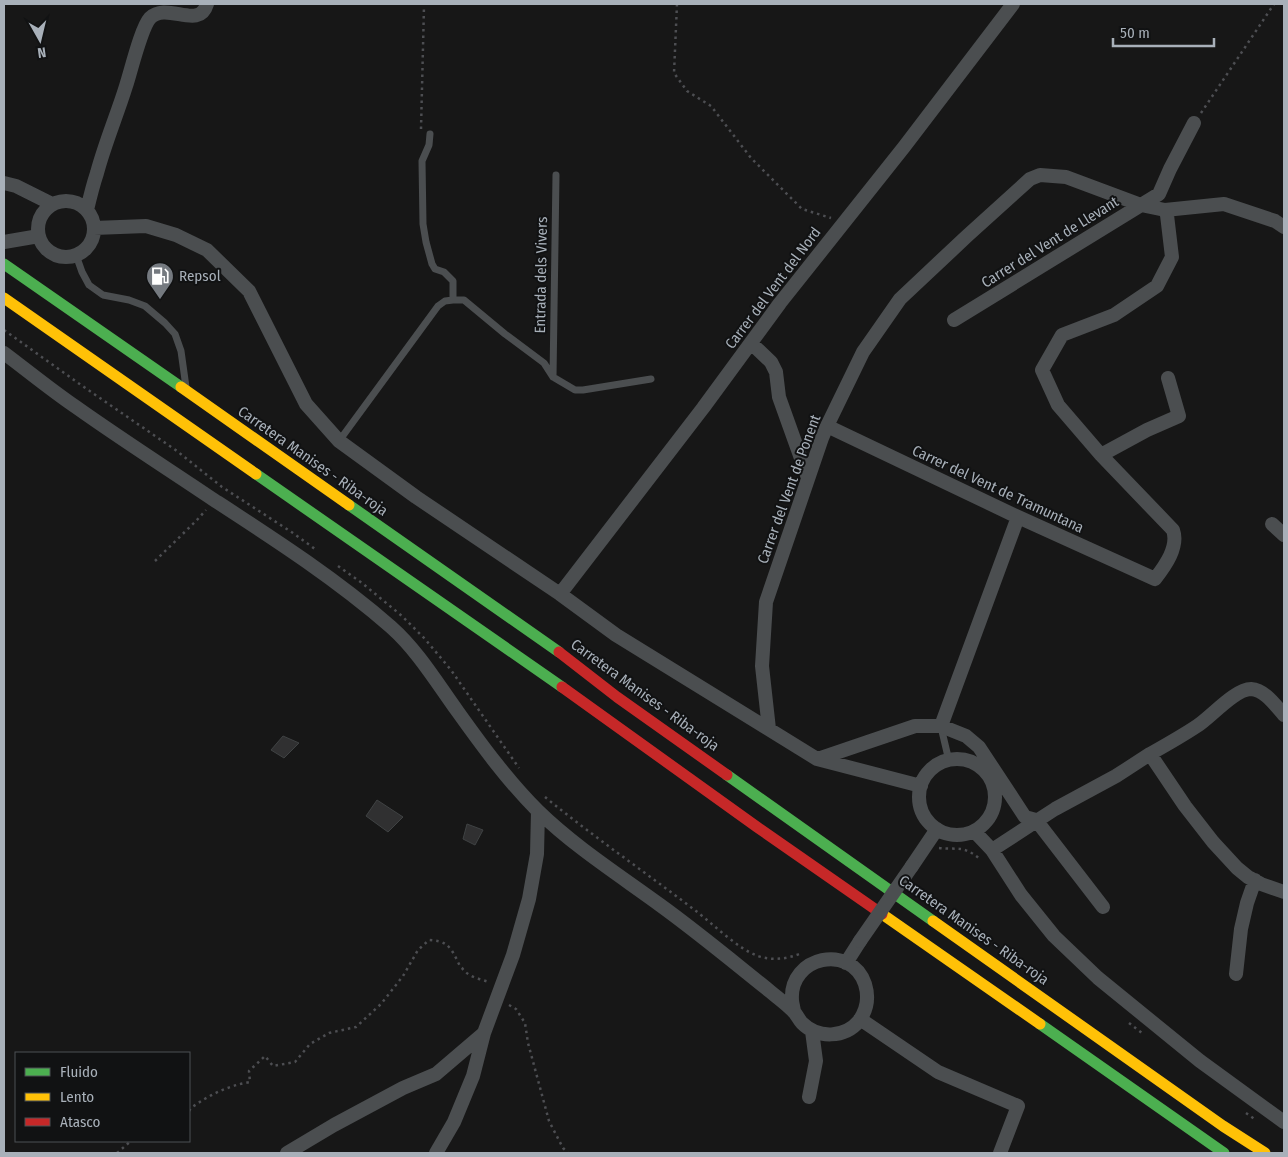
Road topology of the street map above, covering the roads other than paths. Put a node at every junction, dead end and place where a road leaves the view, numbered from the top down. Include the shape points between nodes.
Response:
1 (206, 4) edge
2 (1014, 4) edge
3 (1194, 123) road end
4 (430, 134) dead end
5 (556, 175) dead end
6 (4, 183) edge
7 (52, 204) junction
8 (1141, 205) junction
9 (87, 210) junction
10 (1165, 210) junction
11 (1284, 226) edge
12 (94, 228) junction
13 (39, 236) junction
14 (4, 242) edge
15 (76, 255) junction
16 (4, 264) edge
17 (4, 298) edge
18 (453, 300) junction
19 (954, 320) dead end
20 (751, 343) junction
21 (4, 353) edge
22 (553, 377) junction
23 (1168, 378) dead end
24 (651, 379) dead end
25 (186, 392) junction
26 (827, 426) junction
27 (339, 441) junction
28 (1101, 455) junction
29 (808, 478) junction
30 (1018, 517) junction
31 (1272, 524) dead end
32 (1284, 535) edge
33 (560, 594) junction
34 (1284, 715) edge
35 (941, 726) junction
36 (769, 729) junction
37 (1150, 754) junction
38 (817, 759) junction
39 (949, 761) junction
40 (921, 786) junction
41 (538, 811) junction
42 (1036, 820) junction
43 (937, 829) junction
44 (974, 831) junction
45 (992, 850) junction
46 (1255, 880) junction
47 (1284, 892) edge
48 (1103, 907) dead end
49 (846, 963) junction
50 (1236, 974) dead end
51 (794, 1012) junction
52 (860, 1019) junction
53 (812, 1031) junction
54 (484, 1033) junction
55 (809, 1097) dead end
56 (1284, 1122) edge
57 (287, 1153) edge
58 (436, 1153) edge
59 (1000, 1153) edge
60 (1224, 1153) edge
61 (1265, 1153) edge

1 - 9 street via 198,15 159,13 150,18 143,30
2 - 20 street, Carrer del Vent del Nord
3 - 8 street via 1159,194
4 - 18 lane via 422,161 426,242 435,269 444,272 452,281
5 - 22 lane, Entrada dels Vivers
6 - 7 street
7 - 9 street via 64,200 77,202
7 - 13 street via 40,218
8 - 10 street, Carrer del Vent de Llevant
8 - 19 street, Carrer del Vent de Llevant
8 - 26 street, Carrer del Vent de Ponent via 1066,177 1040,175 1030,179 900,299 863,352
9 - 12 street
10 - 11 street, Carrer del Vent de Llevant via 1224,204
10 - 28 street via 1172,258 1156,286 1114,315 1062,335 1042,370 1058,405
12 - 15 street via 88,247
12 - 27 street via 146,226 176,235 207,250 249,291 306,404
13 - 14 street
13 - 15 street via 52,253 62,257
15 - 25 lane via 89,285 102,295 145,306 175,334 182,351
16 - 25 main road, Carretera Manises - Riba-roja
17 - 60 main road
18 - 22 lane via 464,300 544,363
18 - 27 lane via 438,306
20 - 29 street via 771,362 776,372 779,397
20 - 33 street, Carrer del Vent del Nord
21 - 41 street via 74,406 293,552 392,628 413,650 507,779
22 - 24 lane via 575,390
23 - 28 street via 1179,416
25 - 61 main road, Carretera Manises - Riba-roja via 562,653 652,722
26 - 29 street, Carrer del Vent de Ponent
26 - 30 street, Carrer del Vent de Tramuntana
27 - 33 street
28 - 30 street, Carrer del Vent de Tramuntana via 1175,534 1174,548 1155,579
29 - 36 street, Carrer del Vent de Ponent via 766,602 762,666
30 - 35 street
31 - 32 street
33 - 36 street via 616,635
34 - 37 street via 1264,694 1250,689 1242,691 1198,726
35 - 38 street via 915,726
35 - 39 lane
35 - 42 street via 966,736 979,747 1025,818
36 - 38 street
37 - 42 street
37 - 46 street via 1213,842 1237,868
38 - 40 street
39 - 40 street via 933,768
39 - 44 street via 963,760 976,764 993,785 996,798 993,812
40 - 43 street via 922,811
41 - 51 street via 568,838 686,924
41 - 54 street via 537,854 529,899 513,955
42 - 45 street
42 - 48 street
43 - 44 street via 962,835
43 - 49 street, bridge
44 - 45 street
45 - 56 street via 1021,895 1054,936 1098,978 1200,1061
46 - 47 street
46 - 50 street via 1241,929
49 - 51 street via 821,960 800,973 792,989
49 - 52 street via 862,977 866,988 866,1009
51 - 53 street
52 - 53 street via 853,1027 833,1035
52 - 59 street via 938,1072 1018,1106
53 - 55 street via 816,1062
54 - 57 street via 436,1074 394,1093
54 - 58 street via 473,1076 454,1122

